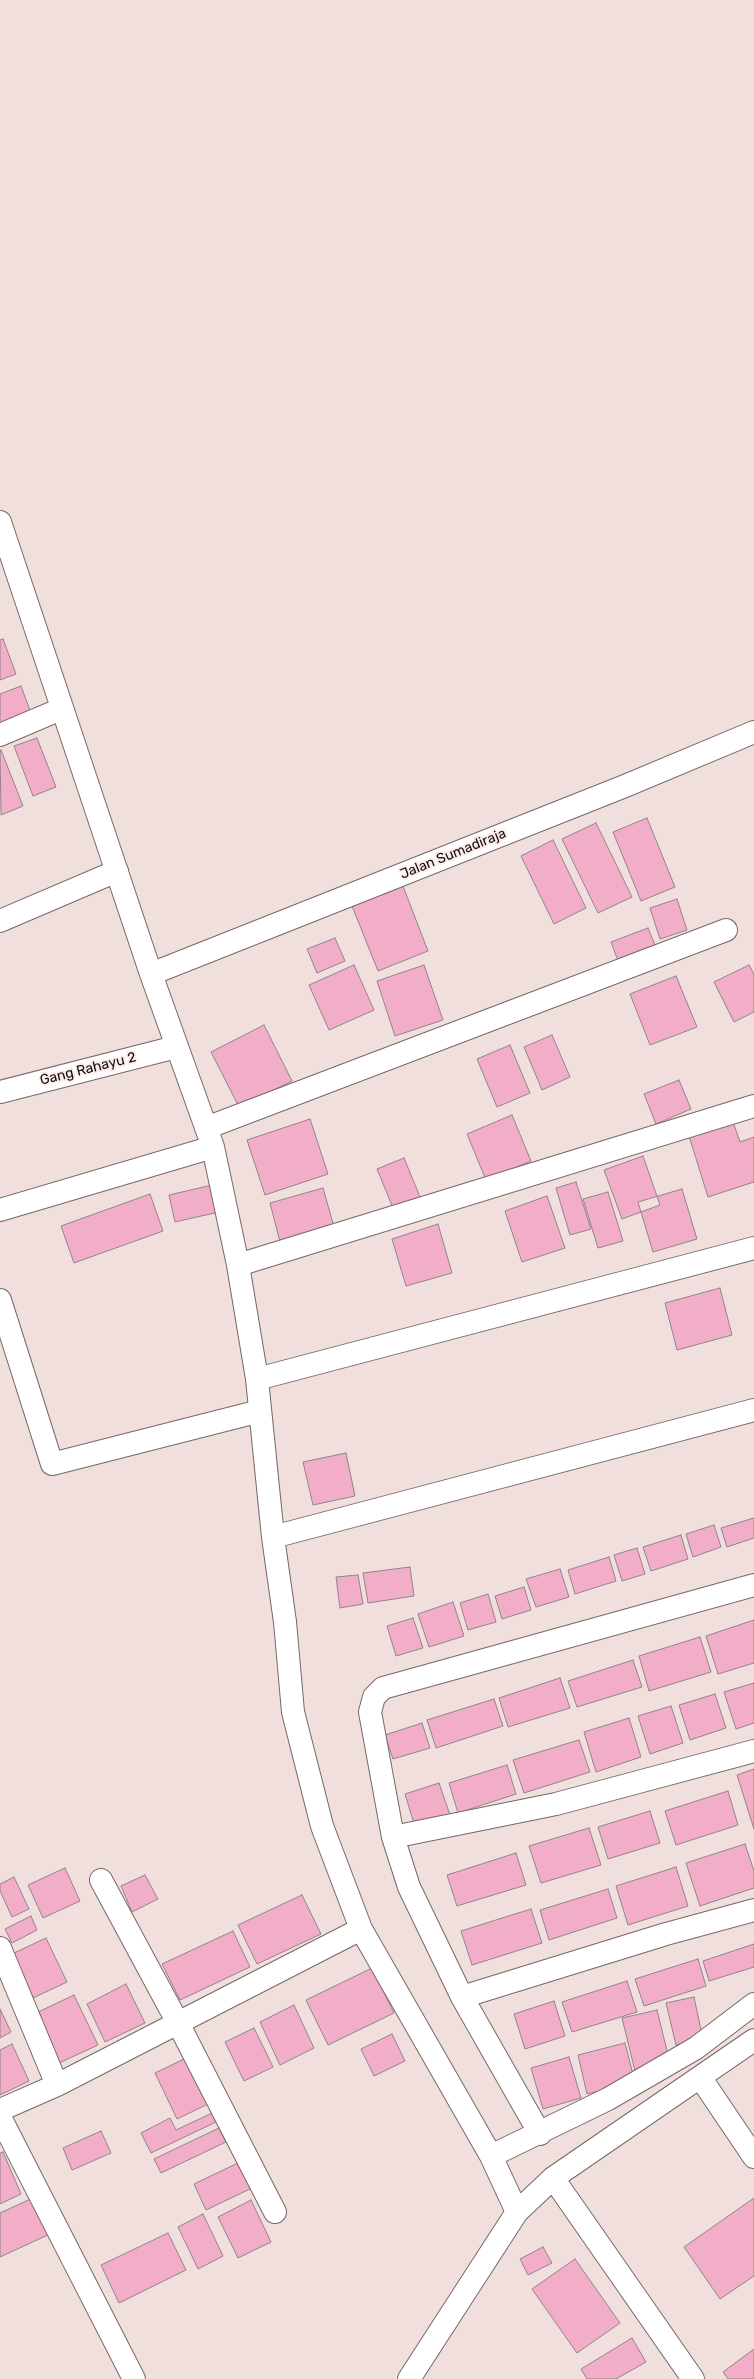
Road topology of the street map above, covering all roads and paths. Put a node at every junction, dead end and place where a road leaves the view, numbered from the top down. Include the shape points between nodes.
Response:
1 (2, 533) edge
2 (61, 709) junction
3 (754, 732) edge
4 (0, 735) edge
5 (117, 871) junction
6 (0, 921) edge
7 (726, 930) dead end
8 (151, 974) junction
9 (176, 1047) junction
10 (0, 1092) edge
11 (754, 1106) edge
12 (210, 1138) junction
13 (0, 1210) edge
14 (754, 1248) edge
15 (238, 1265) junction
16 (0, 1300) edge
17 (7, 1349) edge
18 (257, 1379) junction
19 (754, 1410) edge
20 (260, 1411) junction
21 (273, 1537) junction
22 (754, 1585) edge
23 (754, 1751) edge
24 (393, 1837) junction
25 (101, 1880) dead end
26 (754, 1910) edge
27 (361, 1929) junction
28 (0, 1948) edge
29 (462, 1997) junction
30 (754, 2004) edge
31 (178, 2022) junction
32 (754, 2040) edge
33 (700, 2077) junction
34 (57, 2085) junction
35 (0, 2110) edge
36 (0, 2117) edge
37 (540, 2134) junction
38 (491, 2156) junction
39 (754, 2157) edge
40 (553, 2178) junction
41 (275, 2212) dead end
42 (517, 2212) junction
43 (134, 2379) edge
44 (410, 2379) edge
45 (693, 2379) edge

1 - 2 street
2 - 4 street
2 - 5 street
3 - 8 street, Jalan Sumadiraja
5 - 6 street
5 - 8 street
7 - 12 street
8 - 9 street
9 - 10 street, Gang Rahayu 2
9 - 12 street
11 - 15 street
12 - 13 street
12 - 15 street
14 - 18 street
15 - 18 street
16 - 17 street
17 - 20 street via 52,1464
18 - 20 street
19 - 21 street
20 - 21 street
21 - 27 street via 285,1622 293,1712 322,1826
22 - 24 street via 383,1688 374,1697 370,1712
23 - 24 street via 556,1804
24 - 29 street via 420,1912
25 - 31 street
26 - 29 street via 666,1934
27 - 31 street
27 - 38 street
28 - 34 street
29 - 37 street
30 - 37 street via 696,2048 608,2100
31 - 34 street
31 - 41 street
32 - 33 street
33 - 39 street
33 - 40 street
34 - 35 street
36 - 43 street
37 - 38 street
38 - 42 street
40 - 42 street
40 - 45 street
42 - 44 street

